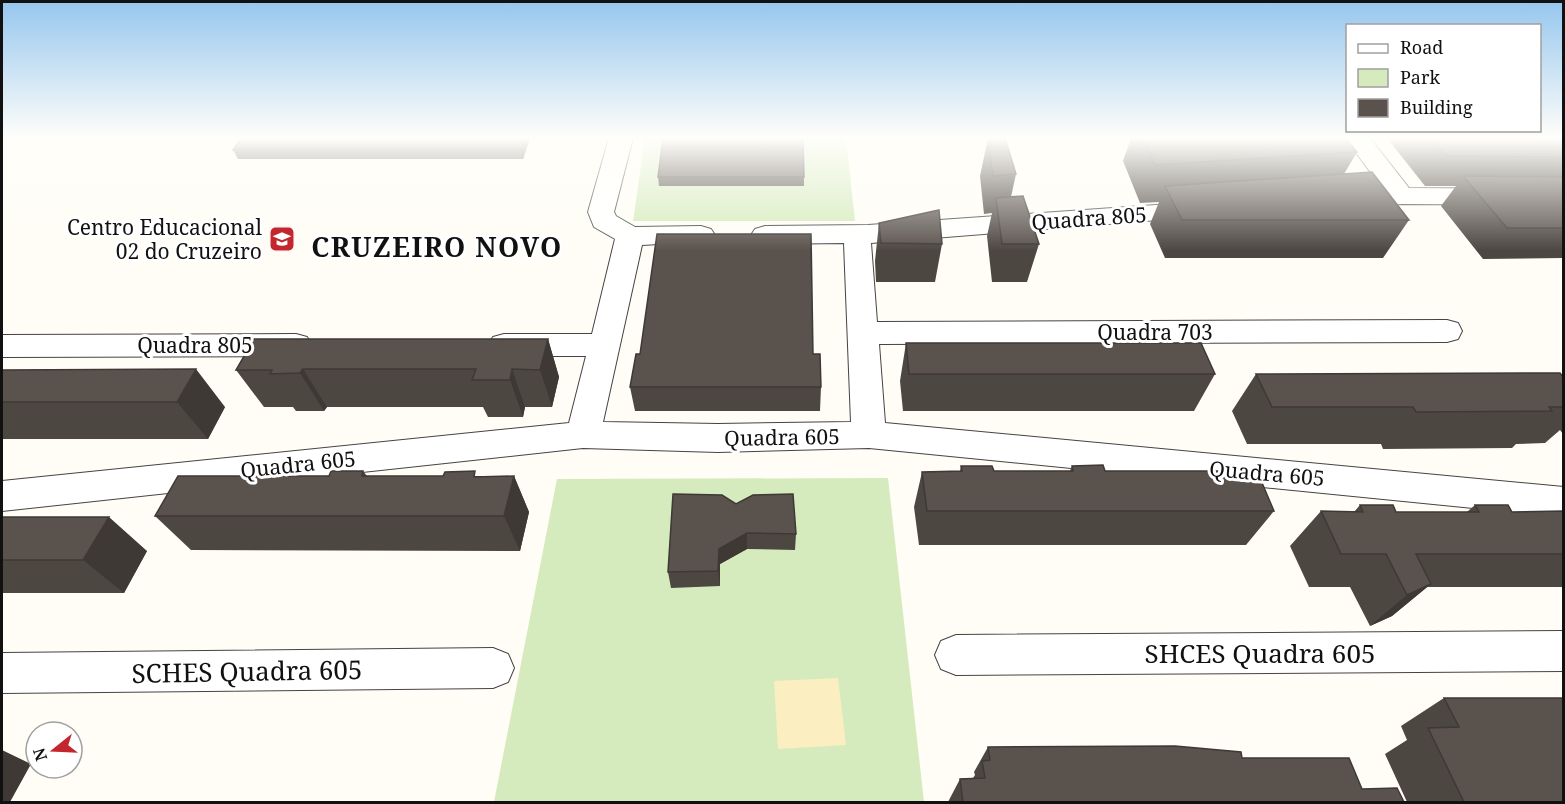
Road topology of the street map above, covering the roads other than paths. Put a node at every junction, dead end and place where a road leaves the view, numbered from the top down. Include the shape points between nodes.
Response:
1 (611, 176) edge
2 (1386, 176) edge
3 (1402, 196) junction
4 (1563, 197) edge
5 (1321, 202) edge
6 (1227, 208) edge
7 (857, 234) junction
8 (630, 236) junction
9 (1447, 331) dead end
10 (863, 333) junction
11 (321, 345) edge
12 (474, 345) edge
13 (604, 345) junction
14 (2, 346) edge
15 (583, 435) junction
16 (869, 435) junction
17 (2, 496) edge
18 (1563, 502) edge
19 (1563, 651) edge
20 (956, 655) dead end
21 (493, 668) dead end
22 (2, 673) edge

1 - 8 street via 601,216
2 - 3 street
3 - 4 street
3 - 5 street
6 - 7 street, Quadra 805
7 - 8 street, Quadra 805
7 - 10 street
8 - 13 street
9 - 10 street, Quadra 703
10 - 16 street
11 - 14 street, Quadra 805
12 - 13 street
13 - 15 street
15 - 16 street, Quadra 605
15 - 17 street, Quadra 605
16 - 18 street, Quadra 605
19 - 20 street, SHCES Quadra 605
21 - 22 street, SCHES Quadra 605

